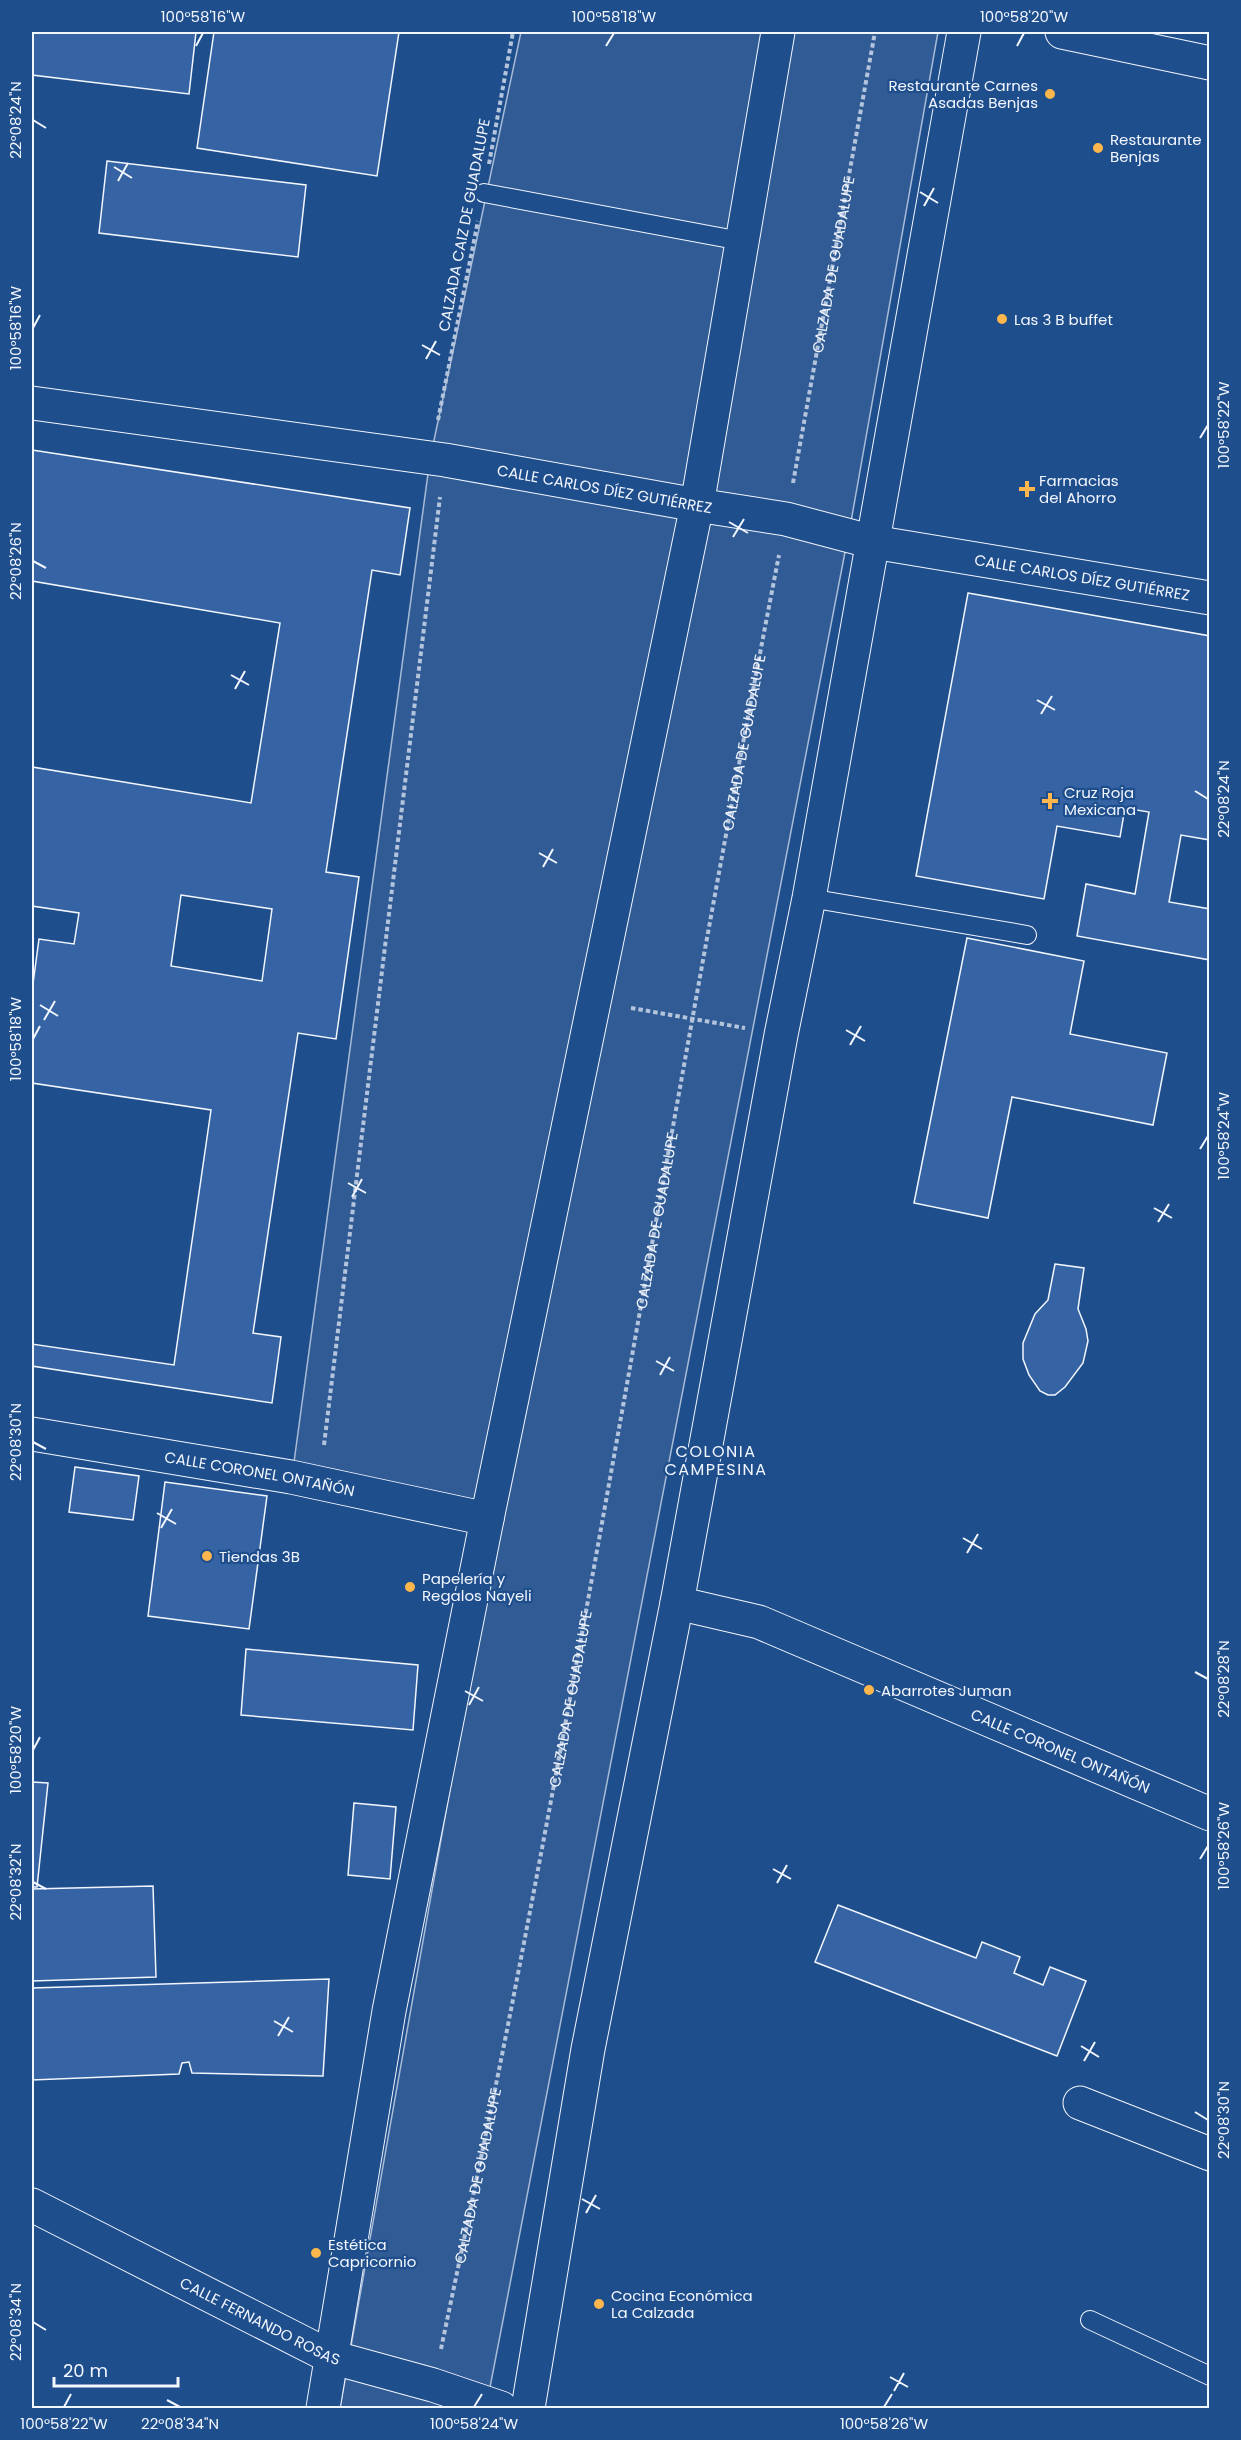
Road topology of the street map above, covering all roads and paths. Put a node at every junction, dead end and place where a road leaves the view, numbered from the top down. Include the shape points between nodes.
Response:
1 (513, 32) edge
2 (777, 32) edge
3 (875, 32) edge
4 (964, 32) edge
5 (1062, 32) edge
6 (1209, 63) edge
7 (484, 193) junction
8 (741, 241) junction
9 (32, 403) edge
10 (437, 459) junction
11 (697, 505) junction
12 (786, 519) junction
13 (873, 542) junction
14 (1209, 598) edge
15 (809, 898) junction
16 (1027, 935) dead end
17 (594, 1001) junction
18 (691, 1019) junction
19 (781, 1035) junction
20 (32, 1434) edge
21 (320, 1483) junction
22 (488, 1519) junction
23 (677, 1603) junction
24 (1209, 1814) edge
25 (1080, 2103) dead end
26 (1209, 2154) edge
27 (32, 2205) edge
28 (1090, 2320) dead end
29 (331, 2357) junction
30 (1209, 2376) edge
31 (434, 2385) junction
32 (323, 2409) edge
33 (501, 2409) edge
34 (528, 2409) edge

1 - 7 path, CALZADA CAIZ DE GUADALUPE
2 - 8 main road
3 - 12 path, CALZADA DE GUADALUPE
4 - 13 main road
5 - 6 main road
7 - 8 lane
7 - 10 path, CALZADA CAIZ DE GUADALUPE
8 - 11 main road
9 - 10 main road, CALLE CARLOS DÍEZ GUTIÉRREZ
10 - 11 main road, CALLE CARLOS DÍEZ GUTIÉRREZ
10 - 21 path, CALZADA CAIZ DE GUADALUPE
11 - 12 main road, CALLE CARLOS DÍEZ GUTIÉRREZ
11 - 17 main road
12 - 13 main road, CALLE CARLOS DÍEZ GUTIÉRREZ
12 - 18 path, CALZADA DE GUADALUPE
13 - 14 main road, CALLE CARLOS DÍEZ GUTIÉRREZ
13 - 15 main road
15 - 16 lane
15 - 19 main road
17 - 18 path
17 - 22 main road
18 - 19 path
18 - 31 path, CALZADA DE GUADALUPE via 506,2034
19 - 23 main road
20 - 21 main road, CALLE CORONEL ONTAÑÓN
21 - 22 main road, CALLE CORONEL ONTAÑÓN
22 - 29 main road via 389,2011
23 - 24 main road, CALLE CORONEL ONTAÑÓN via 759,1622
23 - 34 main road via 588,2049
25 - 26 main road
27 - 29 main road, CALLE FERNANDO ROSAS
28 - 30 lane
29 - 31 main road, CALLE FERNANDO ROSAS
29 - 32 main road
31 - 33 main road, CALLE FERNANDO ROSAS

